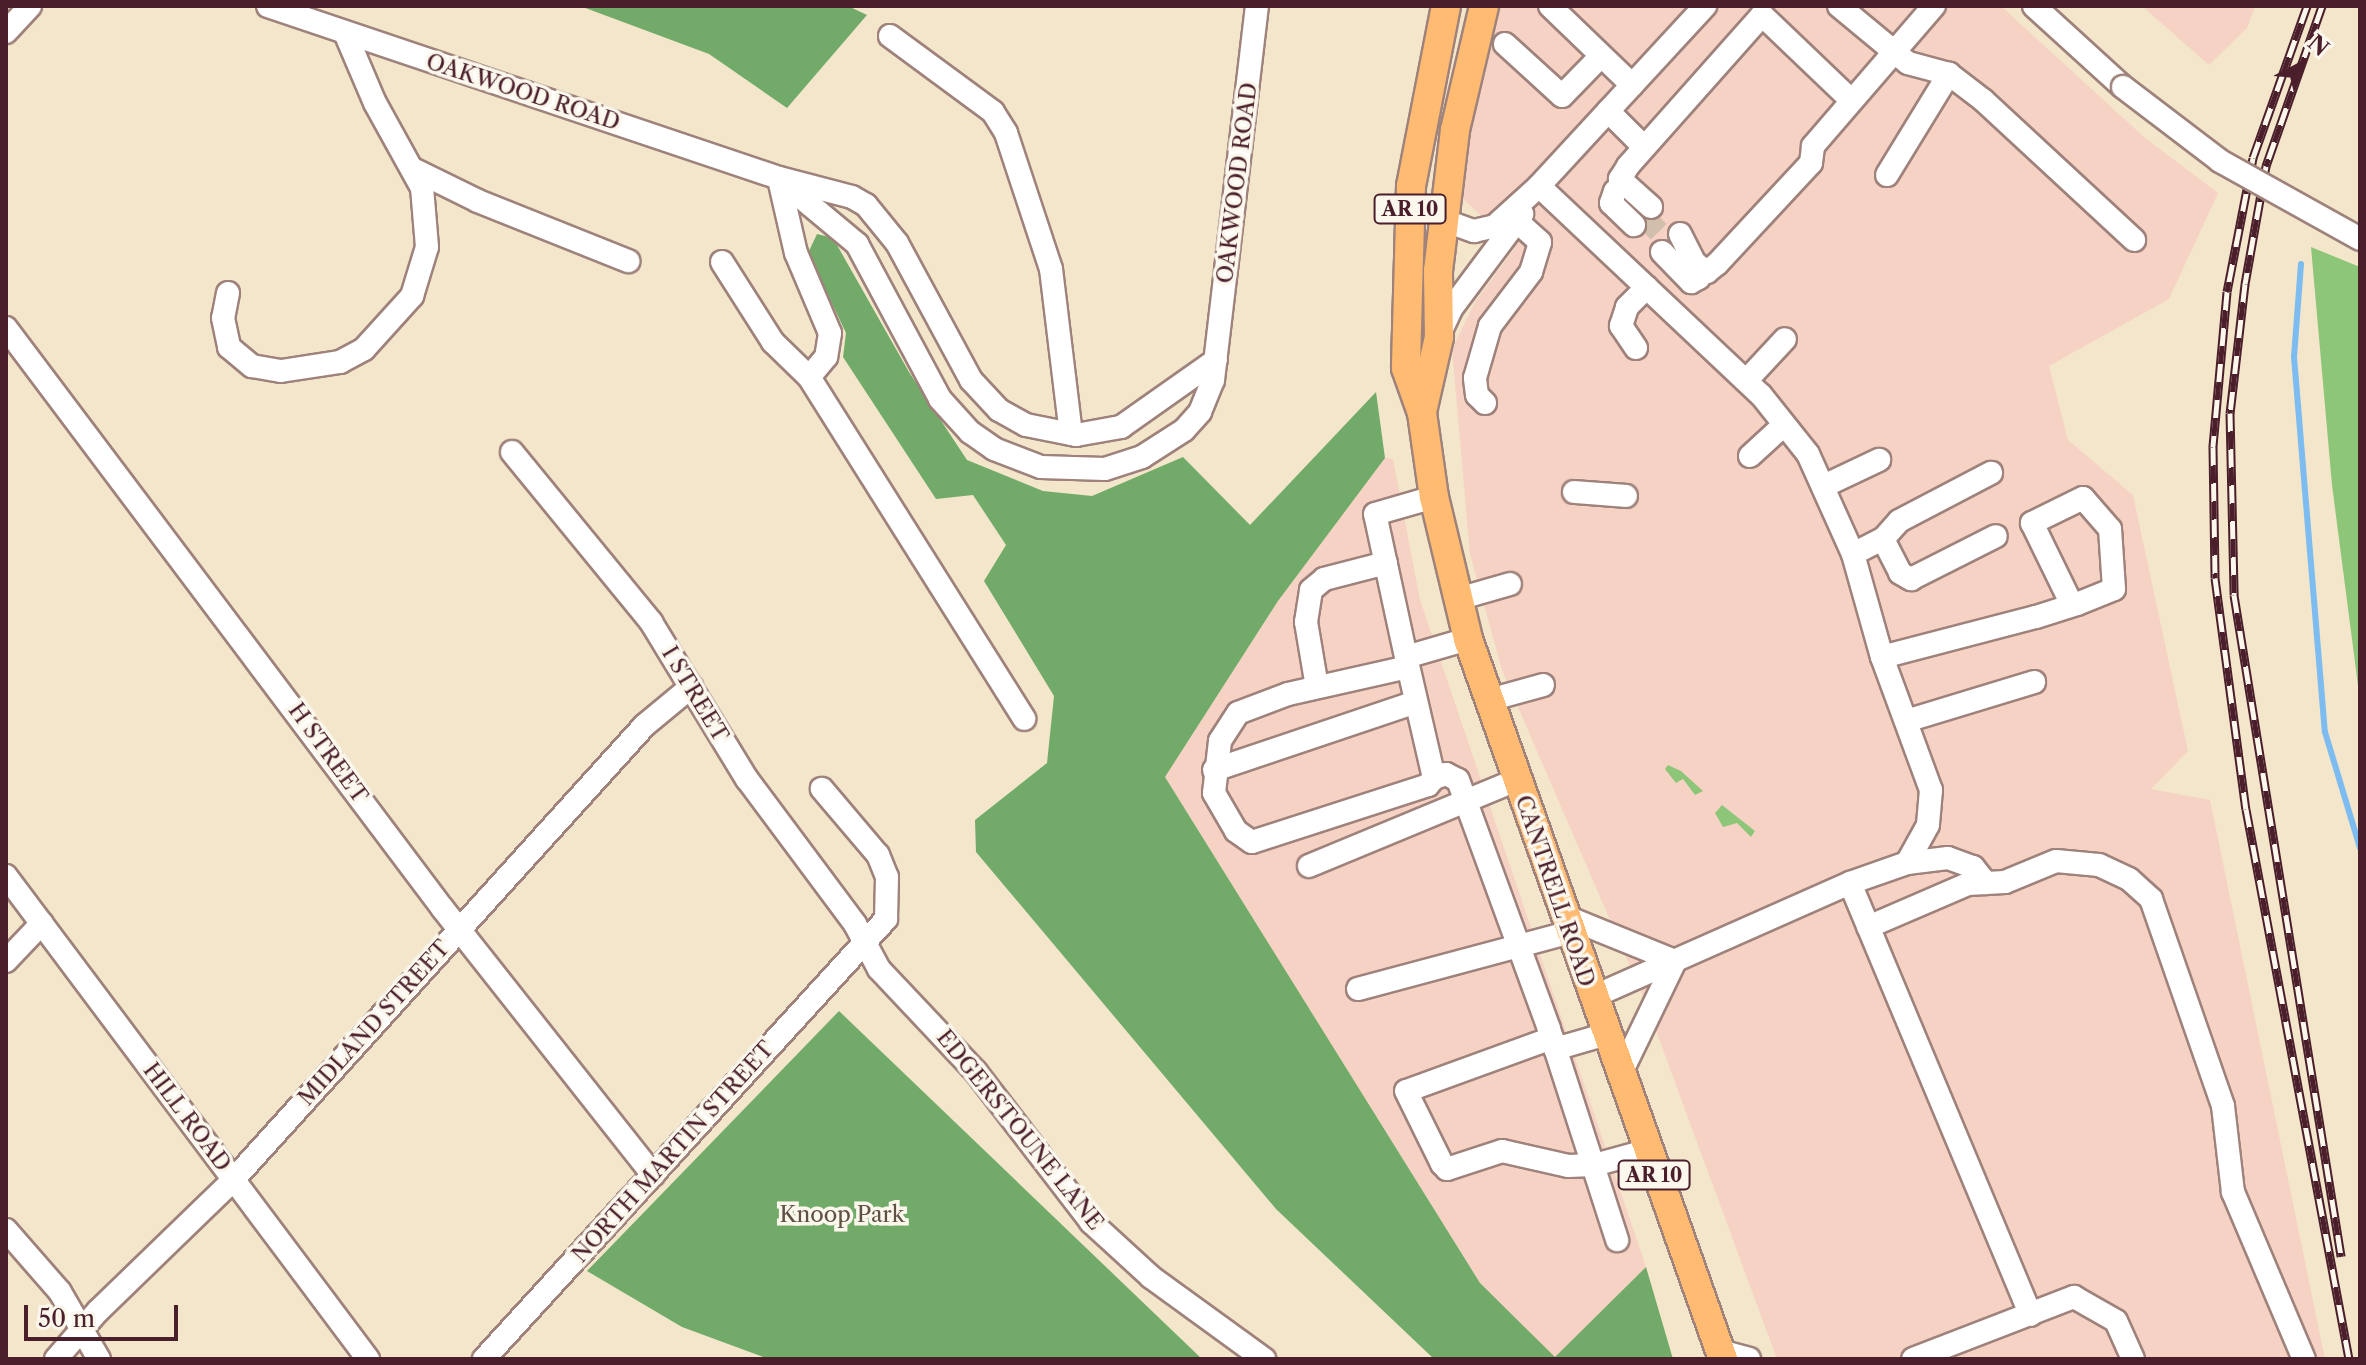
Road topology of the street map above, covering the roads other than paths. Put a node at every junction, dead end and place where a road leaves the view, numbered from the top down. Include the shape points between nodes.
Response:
1 (268, 6) edge
2 (1257, 6) edge
3 (1446, 6) edge
4 (1484, 6) edge
5 (1550, 6) edge
6 (1705, 6) edge
7 (1839, 6) edge
8 (1934, 6) edge
9 (2034, 6) edge
10 (26, 8) edge
11 (6, 32) edge
12 (346, 35) junction
13 (890, 36) dead end
14 (1505, 44) dead end
15 (1892, 51) junction
16 (1601, 56) junction
17 (1949, 74) junction
18 (1632, 85) junction
19 (1851, 100) junction
20 (1608, 111) junction
21 (1644, 147) junction
22 (415, 170) junction
23 (1887, 175) dead end
24 (779, 178) junction
25 (1539, 186) junction
26 (1643, 216) tunnel mouth
27 (1443, 220) junction
28 (1517, 221) junction
29 (2360, 239) edge
30 (2134, 240) dead end
31 (1671, 243) tunnel mouth
32 (628, 261) dead end
33 (722, 262) dead end
34 (1647, 287) junction
35 (228, 293) dead end
36 (6, 328) edge
37 (1439, 337) junction
38 (1785, 339) dead end
39 (1636, 348) dead end
40 (1216, 360) junction
41 (809, 377) junction
42 (1746, 381) junction
43 (1485, 403) dead end
44 (1422, 413) junction
45 (1784, 425) junction
46 (1071, 434) junction
47 (512, 452) dead end
48 (1750, 456) dead end
49 (1879, 460) dead end
50 (1991, 473) dead end
51 (1826, 485) junction
52 (1574, 492) dead end
53 (1626, 496) dead end
54 (1434, 497) junction
55 (1996, 536) dead end
56 (1883, 539) junction
57 (1853, 554) junction
58 (1386, 563) junction
59 (1510, 584) dead end
60 (1458, 599) junction
61 (2072, 605) junction
62 (1468, 639) junction
63 (1882, 657) junction
64 (1407, 662) junction
65 (2034, 682) dead end
66 (1543, 685) dead end
67 (691, 687) junction
68 (1317, 687) junction
69 (1489, 700) junction
70 (1413, 703) junction
71 (1024, 719) dead end
72 (1906, 721) junction
73 (1214, 770) junction
74 (1434, 778) junction
75 (1517, 780) junction
76 (822, 789) dead end
77 (1467, 803) junction
78 (1907, 863) junction
79 (1309, 866) dead end
80 (6, 876) edge
81 (1850, 883) junction
82 (1986, 883) junction
83 (42, 923) junction
84 (1567, 924) junction
85 (461, 927) junction
86 (1868, 927) junction
87 (1517, 945) junction
88 (863, 946) junction
89 (6, 961) edge
90 (1675, 961) junction
91 (1358, 989) dead end
92 (1593, 997) junction
93 (1607, 1034) junction
94 (1554, 1043) junction
95 (1620, 1075) junction
96 (1646, 1151) junction
97 (1594, 1165) junction
98 (653, 1175) junction
99 (234, 1179) junction
100 (6, 1230) edge
101 (1617, 1240) dead end
102 (2031, 1315) junction
103 (81, 1330) junction
104 (1721, 1355) edge
105 (56, 1359) edge
106 (99, 1359) edge
107 (368, 1359) edge
108 (484, 1359) edge
109 (1264, 1359) edge
110 (1749, 1359) edge
111 (1913, 1359) edge
112 (2133, 1359) edge
113 (2304, 1359) edge

1 - 12 street, OAKWOOD ROAD
2 - 40 street, OAKWOOD ROAD
3 - 44 main road, CANTRELL ROAD / AR 10 via 1418,135 1407,249 1406,368
4 - 27 main road, CANTRELL ROAD / AR 10 via 1455,130
5 - 16 street
6 - 18 street
7 - 15 street
8 - 15 street
9 - 29 street, bridge via 2123,87 2220,161
10 - 11 street
12 - 22 street via 375,103
12 - 24 street, OAKWOOD ROAD
13 - 46 street via 993,112 1006,133 1051,269
14 - 16 street via 1562,96
15 - 17 street via 1924,70
15 - 19 street
16 - 18 street
17 - 23 street
17 - 30 street
18 - 20 street
19 - 21 street via 1762,15
19 - 31 street via 1813,146 1811,163 1703,275
20 - 21 street
20 - 25 street
21 - 26 street via 1621,178
22 - 32 street
22 - 35 street via 427,207 422,273 403,311 364,349 311,369 252,366 235,354 226,338
24 - 40 street, OAKWOOD ROAD via 857,244 949,411 970,432 1017,460 1066,470 1105,469 1142,457 1184,430 1200,412
24 - 41 street via 796,253 830,333 826,357
24 - 46 street, OAKWOOD ROAD via 838,192 866,205 897,243 956,354 988,400 1026,425
25 - 27 street via 1495,226 1474,231
25 - 28 street
25 - 34 street
27 - 37 main road, CANTRELL ROAD / AR 10
28 - 37 street via 1451,309
28 - 43 street via 1540,242 1531,272 1490,326 1475,378 1477,395
33 - 41 street via 773,342
34 - 39 street via 1627,307 1621,326
34 - 42 street
36 - 85 street, H STREET
37 - 44 main road, CANTRELL ROAD / AR 10
38 - 42 street
40 - 46 street, OAKWOOD ROAD via 1130,424
41 - 71 street
42 - 45 street
44 - 54 main road, CANTRELL ROAD / AR 10
45 - 48 street
45 - 51 street
47 - 67 street, I STREET via 651,622
49 - 51 street
50 - 56 street via 1899,521
51 - 57 street
52 - 53 street
54 - 58 street via 1375,514
54 - 60 main road, CANTRELL ROAD / AR 10
55 - 56 street via 1911,579 1900,573
56 - 57 street
57 - 63 street via 1855,592
58 - 64 street
58 - 68 street via 1324,579 1311,590 1305,613
59 - 60 street
60 - 62 main road, CANTRELL ROAD / AR 10
61 - 61 street via 2114,589 2110,529 2083,498 2032,523
61 - 63 street
62 - 64 street
62 - 69 main road, CANTRELL ROAD / AR 10
63 - 72 street
64 - 68 street
64 - 70 street
65 - 72 street
66 - 69 street
67 - 85 street, MIDLAND STREET via 645,725
67 - 88 street, I STREET via 788,840 855,924
68 - 73 street via 1238,713 1220,741
69 - 75 main road, CANTRELL ROAD / AR 10
70 - 73 street
70 - 74 street
72 - 78 street via 1931,790 1928,825
73 - 74 street via 1219,806 1252,842 1428,785
74 - 77 street via 1446,774 1458,780
75 - 77 street
75 - 84 main road, CANTRELL ROAD / AR 10
76 - 88 street, NORTH MARTIN STREET via 878,855 887,877 886,919
77 - 79 street
77 - 87 street
78 - 81 street
78 - 82 street via 1948,858 1973,867
80 - 83 street, HILL ROAD
81 - 86 street
81 - 90 street
82 - 86 street via 1968,884
82 - 113 street via 2005,882 2056,861 2079,862 2129,879 2151,899 2223,1106 2233,1192
83 - 89 street
83 - 99 street, HILL ROAD
84 - 87 street
84 - 90 street
84 - 92 main road, CANTRELL ROAD / AR 10
85 - 98 street, H STREET
85 - 99 street, MIDLAND STREET
86 - 102 street
87 - 91 street
87 - 94 street
88 - 98 street, NORTH MARTIN STREET
88 - 109 street, EDGERSTOUNE LANE via 976,1072 1091,1222 1151,1277
90 - 92 street
90 - 95 street
92 - 93 main road, CANTRELL ROAD / AR 10
93 - 94 street
93 - 95 main road, CANTRELL ROAD / AR 10
94 - 97 street
94 - 97 street via 1406,1091 1447,1169 1502,1151 1568,1166
95 - 96 main road, CANTRELL ROAD / AR 10
96 - 97 street
96 - 104 main road, CANTRELL ROAD / AR 10
97 - 101 street
98 - 108 street, NORTH MARTIN STREET
99 - 103 street, MIDLAND STREET
99 - 107 street, HILL ROAD
100 - 103 street via 49,1276
102 - 111 street
102 - 112 street via 2074,1297 2116,1321
103 - 105 street, MIDLAND STREET
103 - 106 street
104 - 110 street

